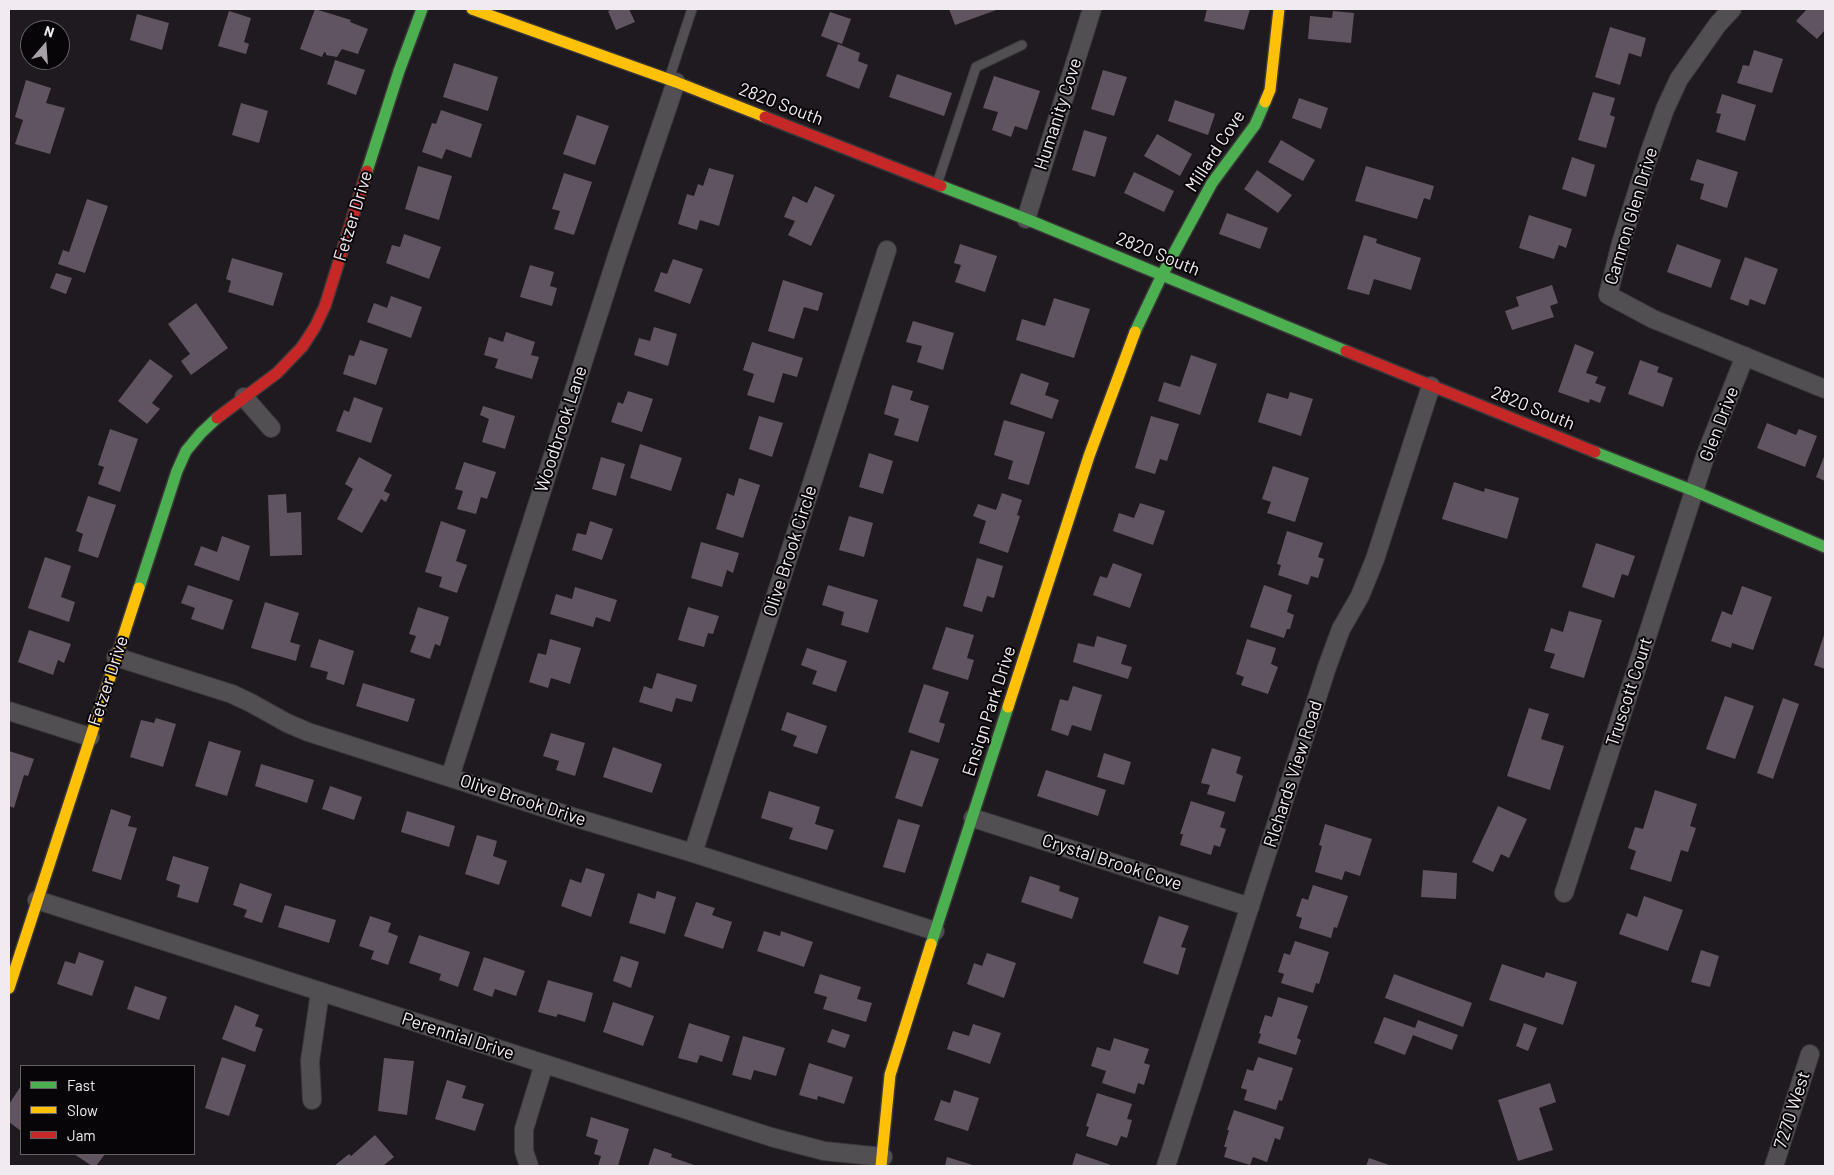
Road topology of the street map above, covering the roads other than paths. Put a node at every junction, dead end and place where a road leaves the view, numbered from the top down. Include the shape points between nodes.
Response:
1 (422, 9) edge
2 (472, 9) edge
3 (692, 9) edge
4 (1092, 9) edge
5 (1279, 9) edge
6 (1732, 9) edge
7 (1022, 45) dead end
8 (673, 80) junction
9 (937, 184) junction
10 (1026, 219) junction
11 (887, 250) dead end
12 (1162, 275) junction
13 (1745, 356) junction
14 (1431, 386) junction
15 (1825, 389) edge
16 (244, 397) junction
17 (270, 428) dead end
18 (1694, 491) junction
19 (1825, 547) edge
20 (116, 657) junction
21 (9, 711) edge
22 (90, 737) junction
23 (450, 777) junction
24 (972, 818) junction
25 (693, 853) junction
26 (1564, 893) dead end
27 (36, 900) junction
28 (1250, 907) junction
29 (935, 931) junction
30 (9, 988) edge
31 (320, 992) junction
32 (1810, 1054) dead end
33 (544, 1064) junction
34 (312, 1100) dead end
35 (882, 1162) edge
36 (529, 1166) edge
37 (1166, 1166) edge
38 (1774, 1166) edge

1 - 16 street, Fetzer Drive via 398,71 315,327 302,347 277,373
2 - 8 street, 2820 South
3 - 8 lane
4 - 10 street, Humanity Cove
5 - 12 street, Millard Cove via 1270,90 1255,126 1212,183
6 - 13 street, Camron Glen Drive via 1679,79 1665,109 1621,243 1608,295 1653,319
7 - 9 lane via 976,67
8 - 9 street, 2820 South
8 - 23 street, Woodbrook Lane
9 - 10 street, 2820 South
10 - 12 street, 2820 South
11 - 25 street, Olive Brook Circle
12 - 14 street, 2820 South
12 - 24 street, Ensign Park Drive via 1140,317 1089,456
13 - 15 street
13 - 18 street, Glen Drive
14 - 18 street, 2820 South
14 - 28 street, RIchards View Road via 1375,559 1360,596 1341,629 1327,667
16 - 17 street
16 - 20 street, Fetzer Drive via 201,433 186,451 167,498
18 - 19 street, 2820 South
18 - 26 street, Truscott Court
20 - 22 street, Fetzer Drive
20 - 23 street, Olive Brook Drive via 232,694 308,732
21 - 22 street
22 - 27 street, Fetzer Drive
23 - 25 street, Olive Brook Drive
24 - 28 street, Crystal Brook Cove
24 - 29 street, Ensign Park Drive
25 - 29 street, Olive Brook Drive
27 - 30 street, Fetzer Drive
27 - 31 street, Perennial Drive
28 - 37 street, RIchards View Road
29 - 35 street, Ensign Park Drive via 890,1075
31 - 33 street, Perennial Drive
31 - 34 street via 310,1061
32 - 38 street, 7270 West
33 - 35 street, Perennial Drive via 772,1137
33 - 36 street via 524,1129 524,1151

